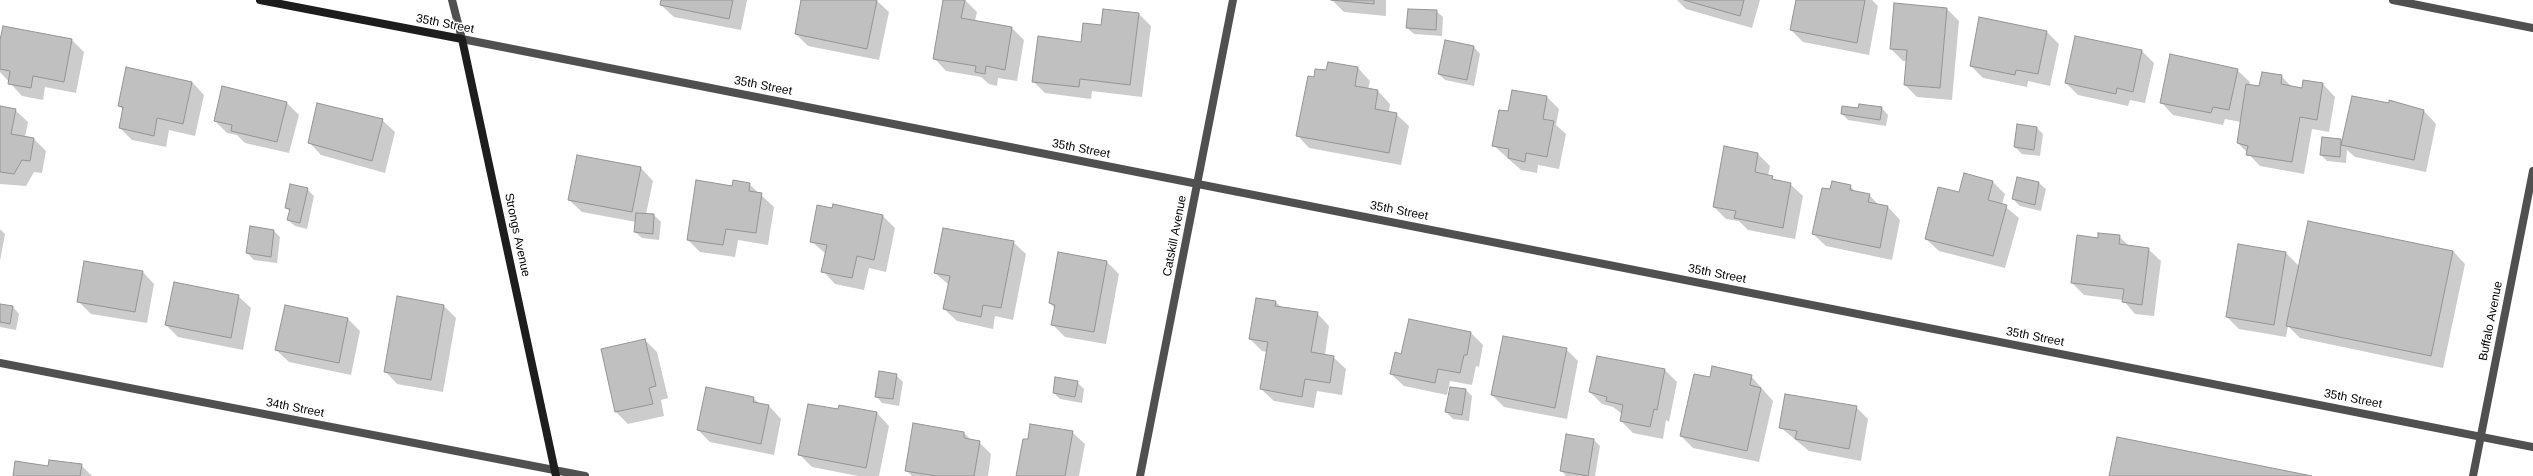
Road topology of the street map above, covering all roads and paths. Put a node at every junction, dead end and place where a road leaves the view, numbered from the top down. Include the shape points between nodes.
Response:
1 (260, 0) edge
2 (452, 0) edge
3 (1233, 0) edge
4 (2393, 0) edge
5 (2533, 28) edge
6 (462, 39) junction
7 (2533, 170) edge
8 (1198, 184) junction
9 (0, 363) edge
10 (2481, 437) junction
11 (2533, 447) edge
12 (556, 473) edge
13 (586, 476) edge
14 (1140, 476) edge
15 (2473, 476) edge

1 - 6 street, 35th Street
2 - 6 street, Strongs Avenue
3 - 8 street, Catskill Avenue
4 - 5 street
6 - 8 street, 35th Street
6 - 12 street, Strongs Avenue
7 - 10 street, Buffalo Avenue
8 - 10 street, 35th Street
8 - 14 street, Catskill Avenue
9 - 12 street, 34th Street
10 - 11 street, 35th Street
10 - 15 street, Buffalo Avenue
12 - 13 street, 34th Street

